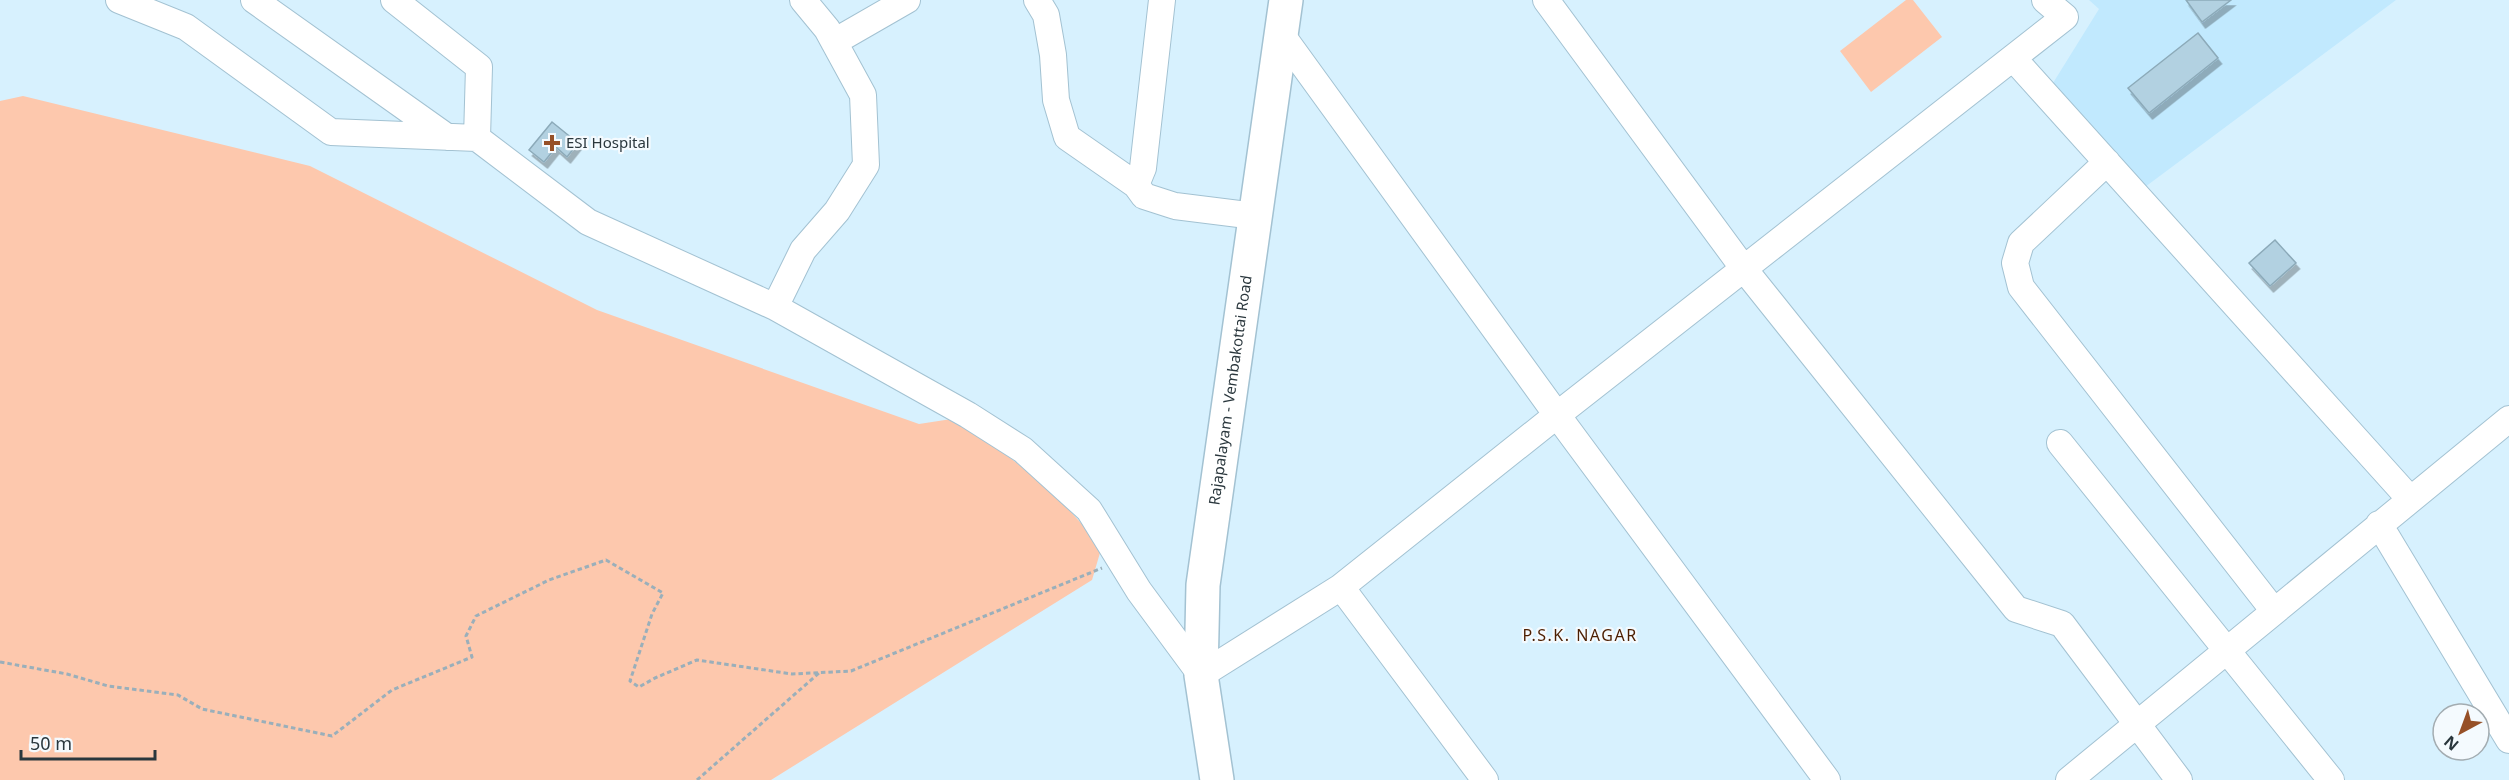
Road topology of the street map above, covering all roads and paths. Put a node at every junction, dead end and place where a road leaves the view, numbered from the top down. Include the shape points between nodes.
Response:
1 (119, 0) edge
2 (254, 0) edge
3 (394, 0) edge
4 (803, 0) edge
5 (907, 0) edge
6 (1037, 0) edge
7 (1162, 0) edge
8 (1286, 0) edge
9 (1546, 0) edge
10 (2044, 0) edge
11 (1281, 34) junction
12 (834, 42) junction
13 (2013, 58) junction
14 (447, 137) junction
15 (477, 138) junction
16 (2107, 162) junction
17 (1136, 185) junction
18 (1255, 216) junction
19 (1744, 269) junction
20 (775, 307) junction
21 (1557, 415) junction
22 (2509, 419) edge
23 (2060, 443) dead end
24 (2410, 499) junction
25 (2379, 524) junction
26 (1120, 561) junction
27 (1341, 587) junction
28 (2274, 611) junction
29 (2222, 654) junction
30 (0, 662) edge
31 (821, 672) junction
32 (1201, 675) junction
33 (2137, 725) junction
34 (2509, 740) edge
35 (697, 780) edge
36 (1217, 780) edge
37 (1485, 780) edge
38 (1827, 780) edge
39 (2069, 780) edge
40 (2179, 780) edge
41 (2331, 780) edge

1 - 14 street via 186,27 331,132
2 - 14 street
3 - 15 street via 479,67
4 - 12 street
5 - 12 street
6 - 17 street via 1046,15 1056,100 1067,137
7 - 17 street via 1143,168
8 - 11 main road, Rajapalayam - Vembakottai Road
9 - 19 street
10 - 13 street via 2065,17
11 - 18 main road, Rajapalayam - Vembakottai Road
11 - 21 street
12 - 20 street via 863,95 866,165 837,211 803,250
13 - 16 street
13 - 19 street
14 - 15 street
15 - 20 street via 588,222
16 - 24 street
16 - 28 street via 2021,243 2015,263 2021,287
17 - 18 street via 1144,196 1175,206
18 - 32 main road, Rajapalayam - Vembakottai Road via 1203,585
19 - 21 street
19 - 33 street via 2016,609 2062,624
20 - 26 street via 1023,450 1089,510
21 - 27 street
21 - 38 street
22 - 24 street
23 - 29 street
24 - 25 street
25 - 28 street
25 - 34 street
26 - 31 path via 851,671
26 - 32 street
27 - 32 street
27 - 37 street
28 - 29 street
29 - 33 street
29 - 41 street
30 - 31 path via 68,674 108,686 178,695 202,708 332,736 392,690 472,657 466,636 476,615 549,580 606,560 663,592 630,681 639,687 697,660 792,674
31 - 35 path
32 - 36 main road, Rajapalayam - Vembakottai Road
33 - 39 street
33 - 40 street

